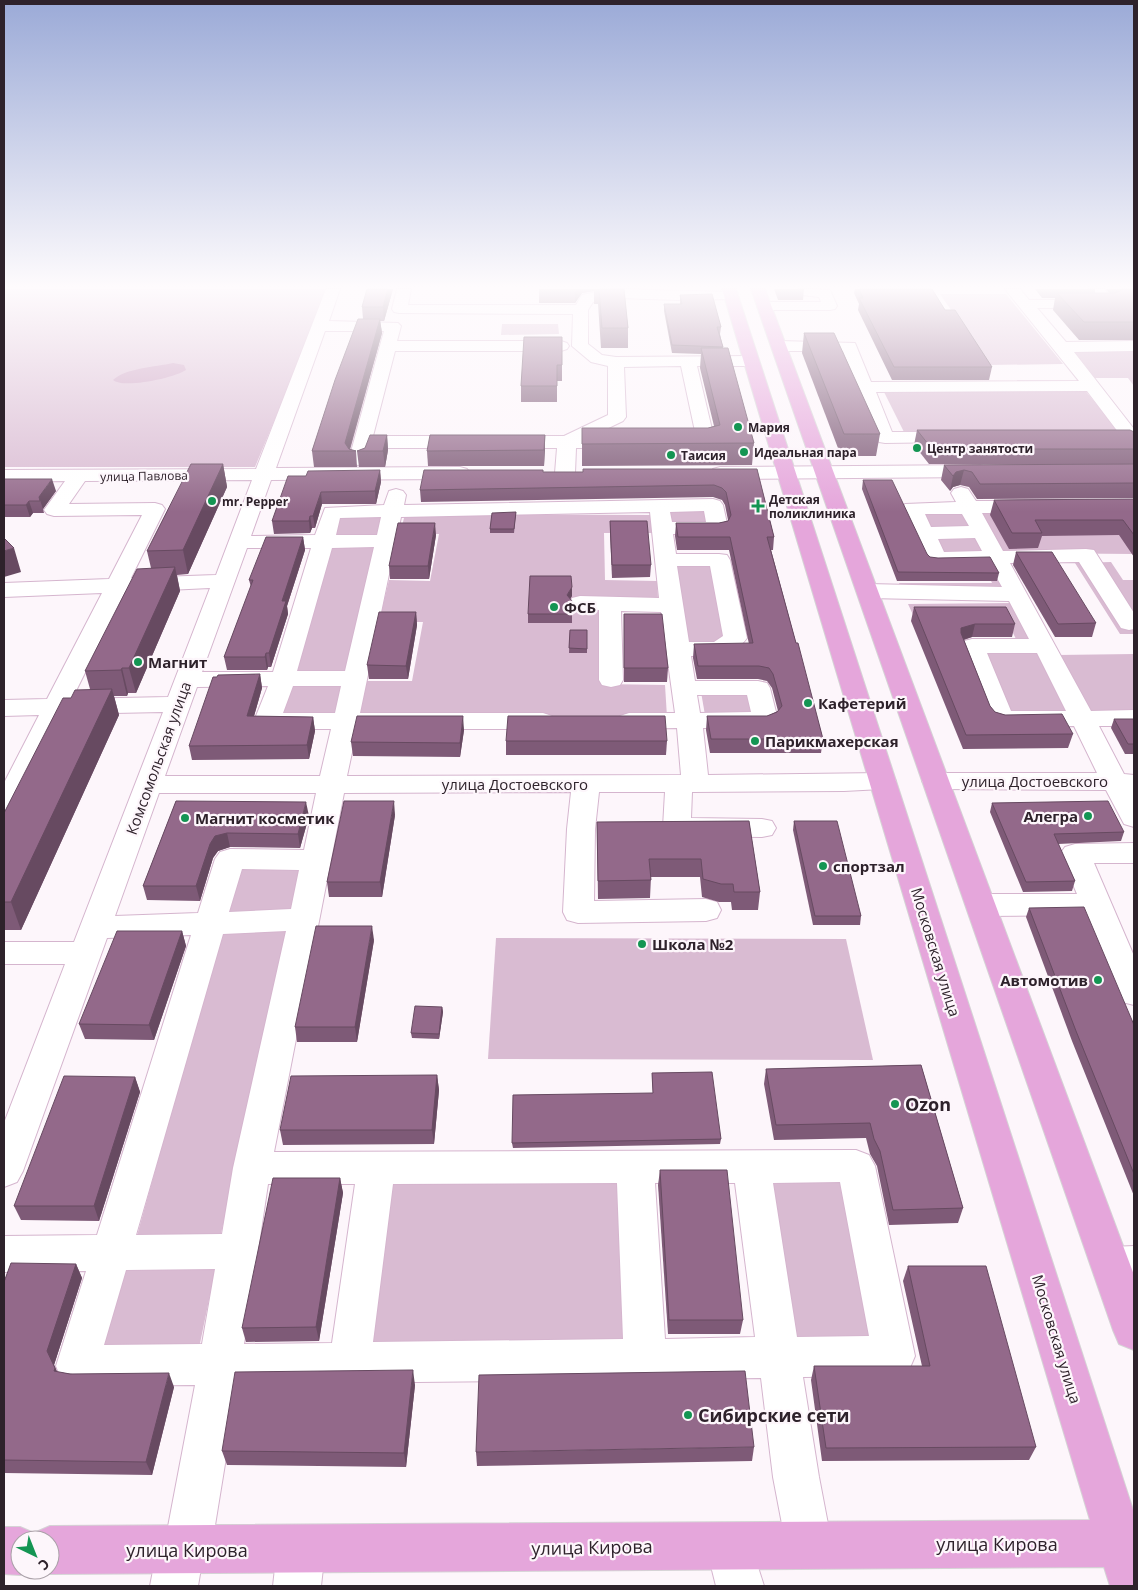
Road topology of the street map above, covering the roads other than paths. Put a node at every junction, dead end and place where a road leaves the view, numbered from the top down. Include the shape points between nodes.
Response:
1 (305, 363) edge
2 (383, 363) edge
3 (616, 363) edge
4 (688, 363) edge
5 (752, 363) edge
6 (786, 363) edge
7 (856, 363) edge
8 (1075, 363) edge
9 (1092, 386) junction
10 (865, 387) junction
11 (617, 417) junction
12 (967, 437) edge
13 (1112, 437) edge
14 (898, 438) junction
15 (1133, 438) edge
16 (364, 442) junction
17 (566, 442) junction
18 (617, 442) junction
19 (637, 442) edge
20 (668, 442) edge
21 (914, 471) dead end
22 (999, 471) edge
23 (786, 472) junction
24 (825, 472) junction
25 (951, 472) junction
26 (477, 473) edge
27 (546, 473) edge
28 (703, 473) edge
29 (353, 474) junction
30 (399, 474) junction
31 (264, 475) junction
32 (4, 476) edge
33 (78, 477) junction
34 (658, 483) edge
35 (968, 507) junction
36 (1046, 507) edge
37 (393, 511) junction
38 (661, 517) junction
39 (982, 532) junction
40 (924, 533) junction
41 (324, 541) junction
42 (385, 541) junction
43 (239, 542) junction
44 (995, 558) junction
45 (666, 560) junction
46 (224, 581) junction
47 (116, 586) junction
48 (4, 590) edge
49 (868, 591) junction
50 (1014, 594) junction
51 (580, 603) dead end
52 (610, 604) junction
53 (672, 605) junction
54 (1129, 623) dead end
55 (1045, 646) junction
56 (678, 649) junction
57 (355, 678) junction
58 (282, 679) junction
59 (187, 680) junction
60 (612, 680) dead end
61 (684, 688) junction
62 (178, 704) junction
63 (55, 707) junction
64 (4, 708) edge
65 (1081, 718) junction
66 (1134, 718) edge
67 (346, 721) junction
68 (564, 721) edge
69 (612, 721) edge
70 (689, 721) junction
71 (882, 781) junction
72 (936, 781) junction
73 (1124, 782) edge
74 (586, 783) junction
75 (687, 783) junction
76 (332, 784) junction
77 (148, 785) junction
78 (4, 810) edge
79 (1134, 818) edge
80 (677, 827) junction
81 (610, 828) edge
82 (648, 828) edge
83 (762, 828) dead end
84 (581, 829) junction
85 (1134, 854) edge
86 (316, 860) junction
87 (1096, 904) junction
88 (981, 905) junction
89 (706, 910) dead end
90 (304, 919) junction
91 (211, 924) junction
92 (90, 940) junction
93 (4, 953) edge
94 (1134, 993) edge
95 (376, 1167) junction
96 (635, 1167) junction
97 (752, 1167) junction
98 (252, 1168) junction
99 (4, 1171) edge
100 (238, 1251) junction
101 (111, 1253) junction
102 (4, 1254) edge
103 (1123, 1265) edge
104 (1134, 1330) edge
105 (779, 1357) junction
106 (645, 1359) junction
107 (350, 1362) junction
108 (218, 1363) junction
109 (1127, 1543) edge
110 (809, 1545) junction
111 (60, 1551) edge
112 (180, 1562) edge
113 (735, 1566) edge
114 (299, 1568) edge
115 (1134, 1586) edge

1 - 31 street, Комсомольская улица
2 - 16 street
3 - 11 street
4 - 20 street via 706,442
5 - 23 main road, Московская улица
6 - 24 main road
7 - 10 street
8 - 9 street
9 - 10 street
9 - 15 street
10 - 14 street via 885,438
11 - 17 street
11 - 18 street
12 - 14 street
13 - 15 street
14 - 21 street
16 - 17 street
16 - 29 street
17 - 18 street
17 - 27 street via 574,473
18 - 19 street
22 - 25 street
23 - 24 street
23 - 28 street
23 - 71 main road, Московская улица
24 - 25 street
24 - 49 main road
25 - 35 street
26 - 30 street, улица Павлова
29 - 30 street, улица Павлова
29 - 31 street, улица Павлова
30 - 37 street
31 - 33 street, улица Павлова
31 - 43 street, Комсомольская улица
32 - 33 street, улица Павлова
33 - 47 street via 54,510 155,509
34 - 38 street
35 - 36 street
35 - 39 street
35 - 40 street via 912,508
37 - 38 street
37 - 41 street via 332,512
37 - 42 street
38 - 45 street
39 - 40 street
39 - 44 street
40 - 44 street via 937,559
41 - 42 street
41 - 43 street
41 - 58 street
42 - 57 street
43 - 46 street, Комсомольская улица
44 - 50 street
44 - 54 street via 1086,555
45 - 53 street
45 - 56 street via 720,560 735,638 719,649
46 - 47 street
46 - 59 street, Комсомольская улица
47 - 48 street
47 - 63 street
49 - 50 street
49 - 72 main road
50 - 55 street
51 - 52 street
52 - 53 street
52 - 60 street
53 - 56 street
55 - 65 street
55 - 65 street via 972,646 1001,719
56 - 61 street
57 - 58 street
57 - 67 street
58 - 59 street
58 - 67 street via 267,721
59 - 62 street, Комсомольская улица
61 - 70 street
61 - 70 street via 758,688 765,720
62 - 63 street
62 - 77 street, Комсомольская улица
63 - 64 street
63 - 78 street
65 - 66 street
65 - 73 street
67 - 68 street
67 - 76 street
69 - 70 street
70 - 75 street
71 - 75 street, улица Достоевского
71 - 109 main road, Московская улица
72 - 73 street, улица Достоевского
72 - 88 main road
73 - 79 street
74 - 75 street, улица Достоевского
74 - 76 street, улица Достоевского
74 - 84 street
75 - 80 street
76 - 77 street, улица Достоевского
76 - 86 street
77 - 92 street, Комсомольская улица
80 - 82 street
80 - 83 street
81 - 84 street
84 - 89 street via 578,912
85 - 87 street via 1075,854
86 - 90 street
86 - 91 street via 230,859
87 - 88 street
87 - 94 street
88 - 103 main road
90 - 91 street
90 - 98 street
91 - 92 street
91 - 101 street
92 - 93 street
92 - 99 street, Комсомольская улица
95 - 96 street
95 - 98 street
95 - 107 street
96 - 97 street
96 - 106 street
97 - 105 street
97 - 105 street via 856,1166 894,1356
98 - 100 street
100 - 101 street
100 - 108 street
101 - 102 street
101 - 108 street via 77,1366
103 - 104 main road
105 - 106 street
105 - 110 street
106 - 107 street
107 - 108 street
108 - 112 street via 199,1490
109 - 110 main road, улица Кирова
109 - 115 main road, Московская улица
110 - 113 main road, улица Кирова
111 - 112 main road, улица Кирова
112 - 114 main road, улица Кирова
113 - 114 main road, улица Кирова

